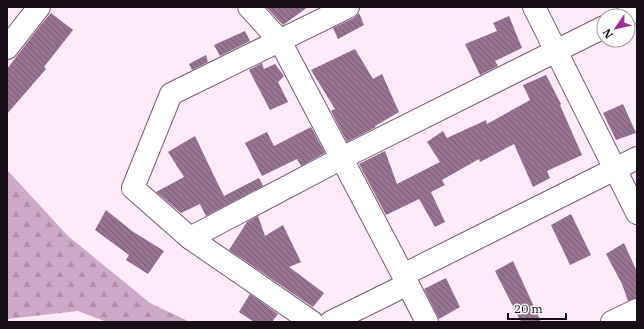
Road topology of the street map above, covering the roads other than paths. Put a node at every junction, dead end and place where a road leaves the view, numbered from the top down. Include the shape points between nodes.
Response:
1 (39, 7) edge
2 (249, 7) edge
3 (348, 7) edge
4 (534, 7) edge
5 (596, 31) edge
6 (280, 41) junction
7 (7, 48) edge
8 (556, 52) junction
9 (342, 158) junction
10 (637, 158) edge
11 (615, 169) junction
12 (637, 214) edge
13 (190, 238) junction
14 (406, 279) junction
15 (637, 310) edge
16 (312, 322) edge
17 (331, 322) edge
18 (427, 322) edge
19 (612, 322) edge

1 - 7 street
2 - 6 street
3 - 6 street
4 - 8 street
5 - 8 street
6 - 9 street
6 - 13 street via 171,94 133,188
8 - 9 street
8 - 11 street
9 - 13 street
9 - 14 street
10 - 11 street
11 - 12 street
11 - 14 street
13 - 16 street
14 - 17 street
14 - 18 street
15 - 19 street

